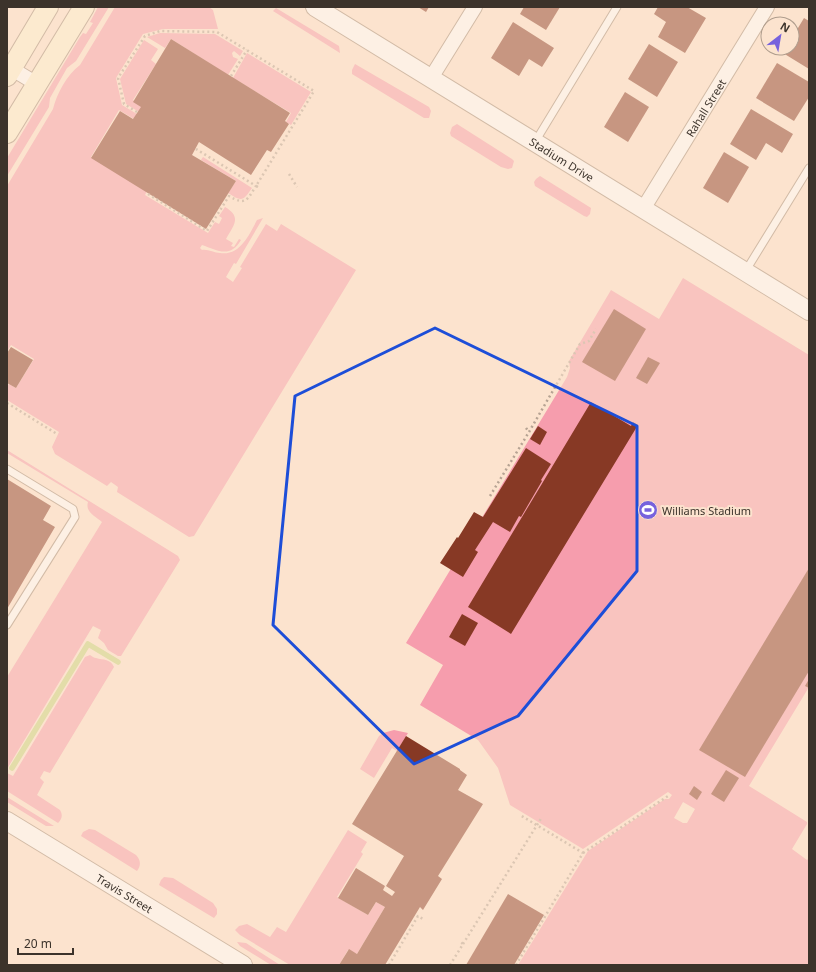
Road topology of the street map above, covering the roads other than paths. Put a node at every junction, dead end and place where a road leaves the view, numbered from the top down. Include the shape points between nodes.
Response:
1 (48, 7) edge
2 (84, 7) edge
3 (315, 7) edge
4 (475, 7) edge
5 (617, 7) edge
6 (767, 7) edge
7 (9, 70) edge
8 (431, 78) junction
9 (37, 84) junction
10 (7, 133) edge
11 (534, 142) junction
12 (809, 168) edge
13 (644, 209) junction
14 (745, 272) junction
15 (809, 311) edge
16 (7, 469) edge
17 (7, 625) edge
18 (7, 820) edge
19 (240, 964) edge

1 - 7 main road
2 - 9 main road
3 - 8 street, Stadium Drive
4 - 8 street
5 - 11 lane
6 - 13 street, Rahall Street
7 - 9 street
8 - 11 street, Stadium Drive
9 - 10 main road
11 - 13 street, Stadium Drive
12 - 14 lane
13 - 14 street, Stadium Drive
14 - 15 street, Stadium Drive
16 - 17 lane via 73,509 75,517
18 - 19 street, Travis Street

